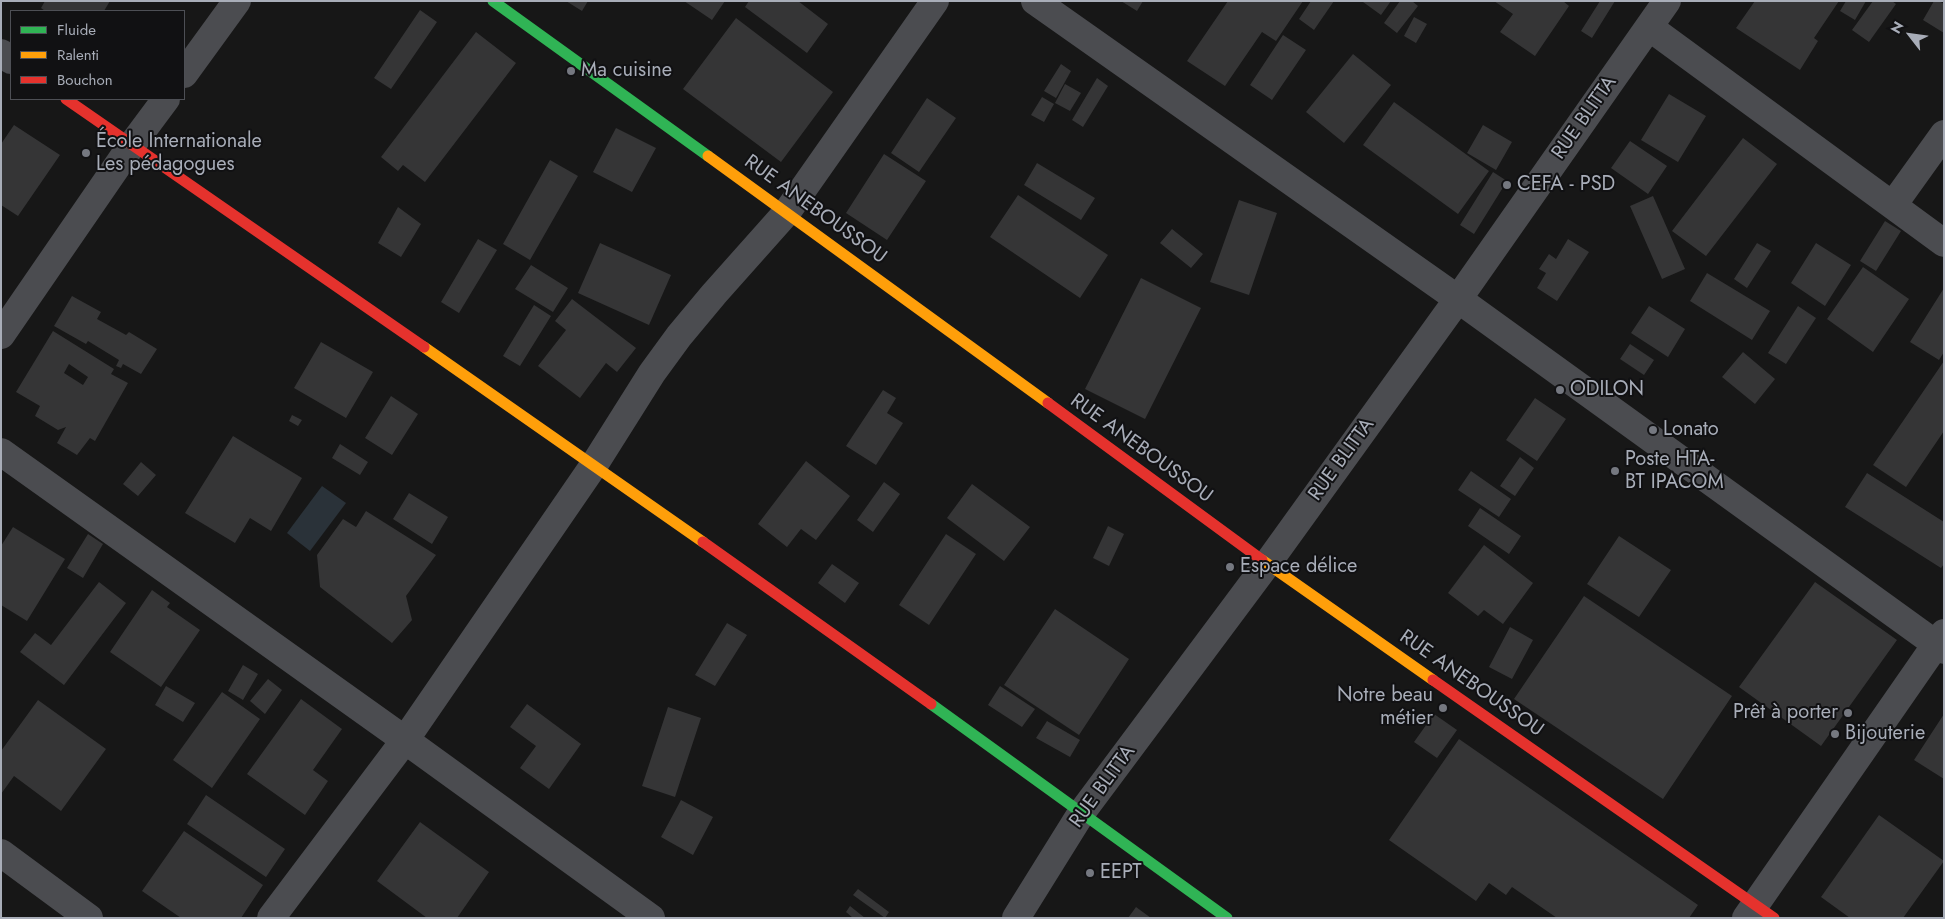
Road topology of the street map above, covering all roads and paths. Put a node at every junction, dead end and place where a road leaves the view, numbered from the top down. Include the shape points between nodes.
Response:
1 (237, 1) edge
2 (494, 1) edge
3 (935, 1) edge
4 (1035, 1) edge
5 (1667, 1) edge
6 (1649, 27) junction
7 (185, 73) edge
8 (67, 100) edge
9 (165, 100) edge
10 (1944, 134) edge
11 (131, 146) junction
12 (1893, 205) junction
13 (787, 212) junction
14 (1944, 243) edge
15 (1458, 299) junction
16 (1, 335) edge
17 (1, 452) edge
18 (594, 465) junction
19 (1267, 564) junction
20 (1941, 642) edge
21 (405, 740) junction
22 (1082, 812) junction
23 (1, 853) edge
24 (1759, 913) edge
25 (89, 918) edge
26 (271, 918) edge
27 (651, 918) edge
28 (1016, 918) edge
29 (1227, 918) edge

1 - 7 street
2 - 13 street, RUE ANEBOUSSOU
3 - 13 street
4 - 15 street
5 - 6 street, RUE BLITTA
6 - 12 street
6 - 15 street, RUE BLITTA
8 - 11 street
9 - 11 street
10 - 12 street
11 - 16 street
11 - 18 street
12 - 14 street
13 - 18 street via 679,336
13 - 19 street, RUE ANEBOUSSOU
15 - 19 street, RUE BLITTA
15 - 20 street
17 - 21 street
18 - 21 street
18 - 22 street
19 - 22 street, RUE BLITTA
19 - 24 street, RUE ANEBOUSSOU
20 - 24 street
21 - 26 street
21 - 27 street
22 - 28 street, RUE BLITTA
22 - 29 street
23 - 25 street

